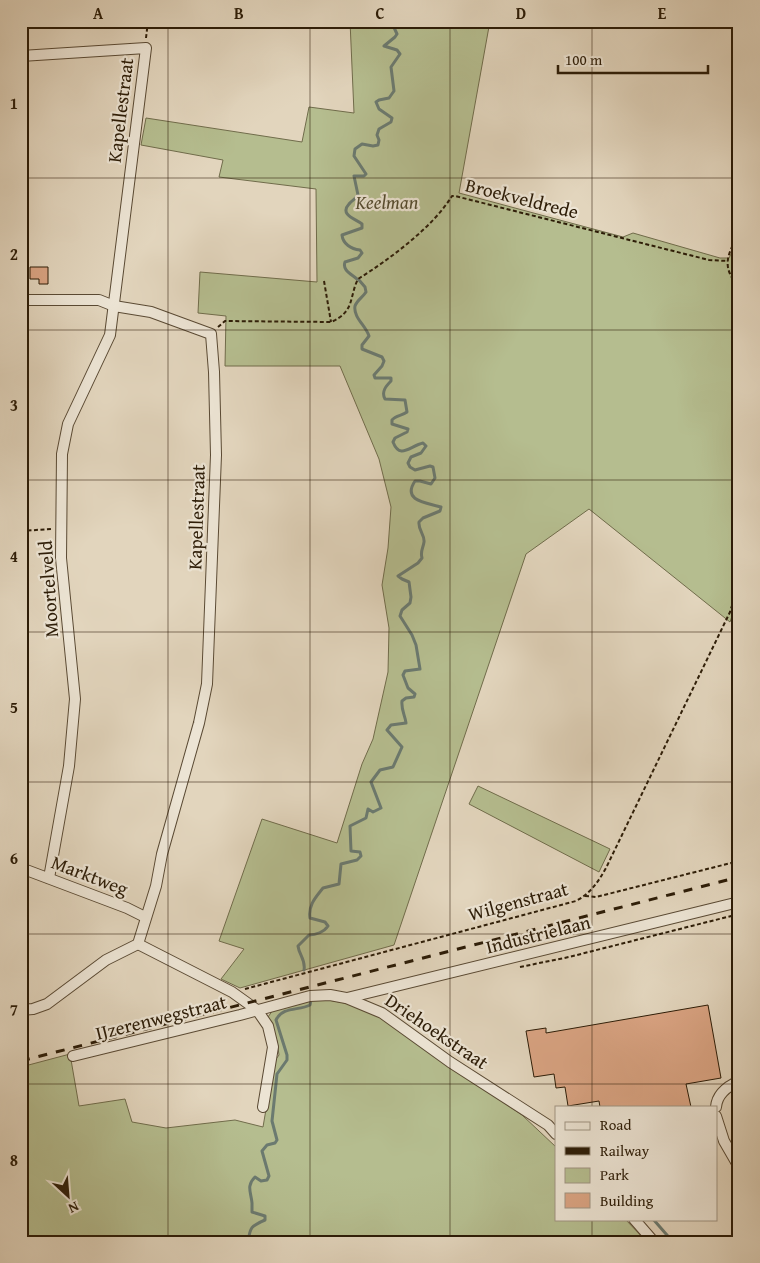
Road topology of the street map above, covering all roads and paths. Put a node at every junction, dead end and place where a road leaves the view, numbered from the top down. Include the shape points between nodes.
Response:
1 (148, 21) edge
2 (146, 48) junction
3 (21, 56) edge
4 (739, 234) edge
5 (728, 261) junction
6 (324, 281) dead end
7 (739, 287) edge
8 (21, 300) edge
9 (114, 306) junction
10 (331, 322) junction
11 (211, 334) junction
12 (61, 528) junction
13 (21, 531) edge
14 (739, 578) edge
15 (739, 861) edge
16 (21, 868) edge
17 (49, 878) junction
18 (585, 896) junction
19 (739, 902) edge
20 (739, 914) edge
21 (145, 917) junction
22 (138, 944) junction
23 (521, 967) dead end
24 (232, 992) junction
25 (346, 998) junction
26 (21, 1010) edge
27 (257, 1010) junction
28 (73, 1056) dead end
29 (739, 1081) edge
30 (716, 1106) edge
31 (263, 1107) dead end
32 (718, 1122) edge
33 (555, 1133) edge
34 (739, 1167) edge
35 (635, 1220) edge
36 (654, 1242) edge

1 - 2 path, Kapellestraat
2 - 3 street
2 - 9 street, Kapellestraat
4 - 5 path via 728,254
5 - 7 path via 728,271
5 - 10 path, Broekveldrede via 710,260 452,196 444,210 422,230 358,279 346,312
6 - 10 path
8 - 9 street via 98,300
9 - 11 street via 151,312
9 - 12 street, Moortelveld via 110,335 68,424 62,454
10 - 11 path via 225,321
11 - 21 street, Kapellestraat via 216,455 206,684 199,723
12 - 13 path
12 - 17 street, Moortelveld via 60,558 75,699 69,766
14 - 18 path, Wilgenstraat via 730,612 606,868
15 - 18 path via 596,897
16 - 17 street, Marktweg
17 - 21 street, Marktweg
18 - 24 path, Wilgenstraat
19 - 25 street, Industrielaan
20 - 23 path
21 - 22 street, Kapellestraat
22 - 24 street
22 - 26 street via 106,960 47,1004
24 - 27 street
25 - 27 street, Driehoekstraat via 310,996
25 - 33 street, Driehoekstraat via 382,1013
27 - 28 street, IJzerenwegstraat
27 - 31 street via 268,1026 273,1047
29 - 30 street via 724,1090
32 - 34 street via 724,1141
35 - 36 street

